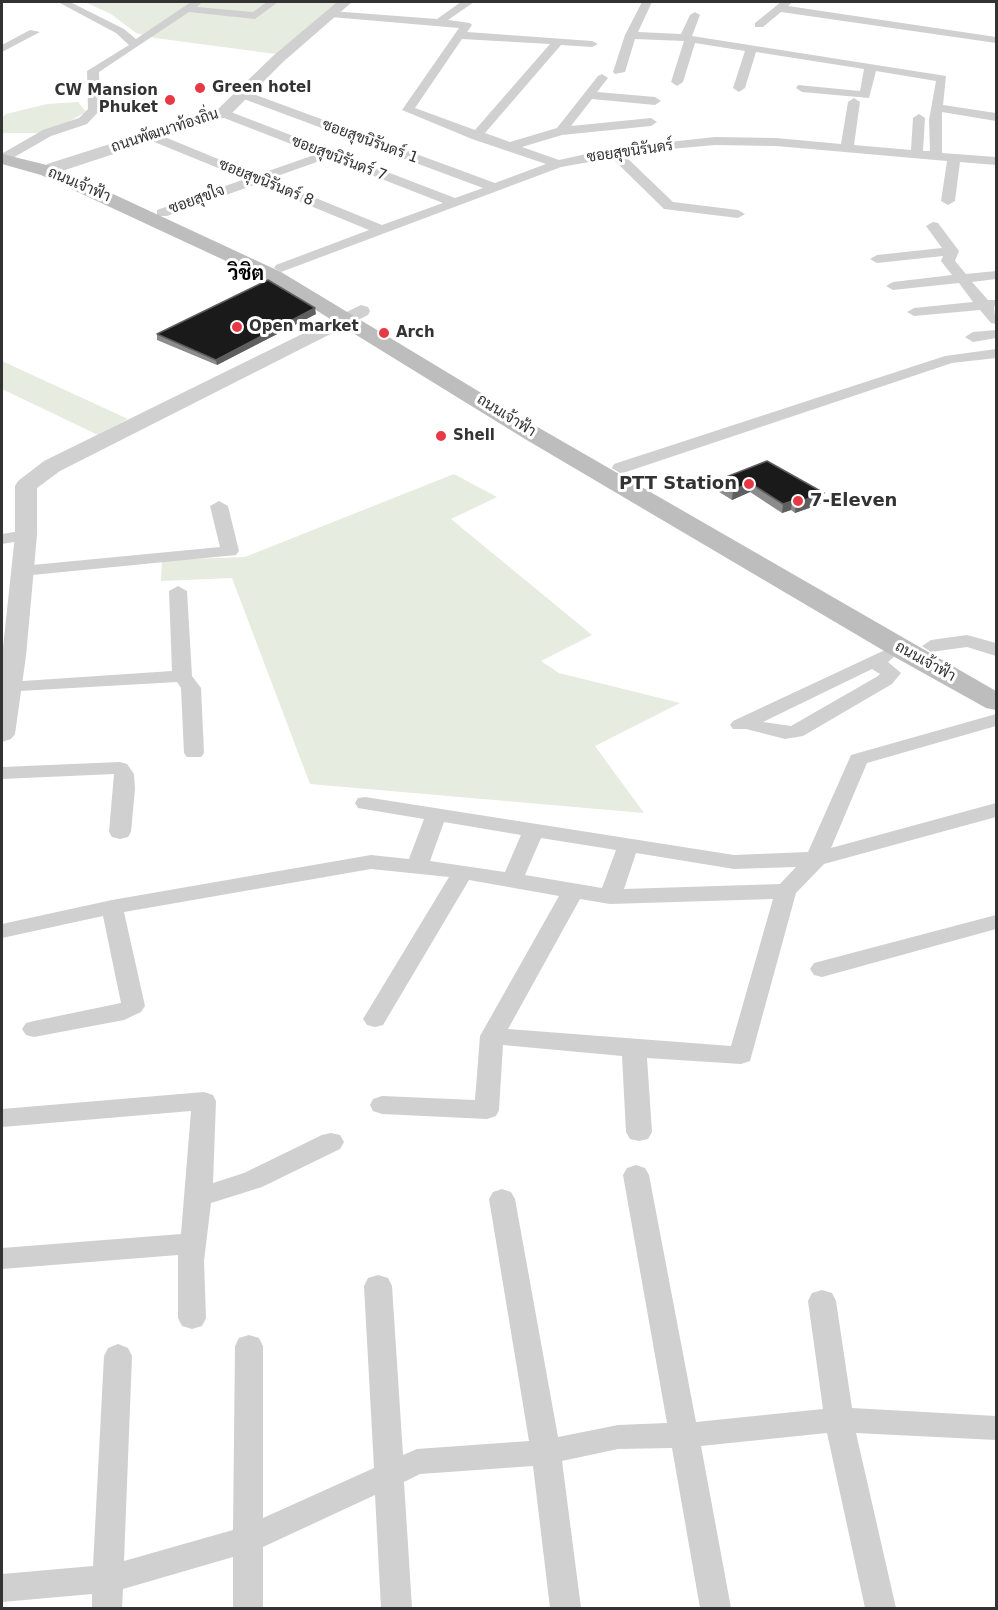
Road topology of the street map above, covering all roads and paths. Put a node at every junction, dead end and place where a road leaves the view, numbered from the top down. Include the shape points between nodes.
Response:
1 (63, 2) edge
2 (273, 2) edge
3 (345, 2) edge
4 (469, 2) edge
5 (647, 2) edge
6 (700, 3) dead end
7 (192, 5) edge
8 (780, 5) edge
9 (331, 14) junction
10 (441, 21) junction
11 (759, 25) dead end
12 (34, 32) dead end
13 (460, 35) junction
14 (631, 35) junction
15 (688, 39) junction
16 (996, 40) edge
17 (558, 42) junction
18 (136, 45) junction
19 (592, 45) dead end
20 (747, 45) junction
21 (2, 49) edge
22 (871, 66) junction
23 (619, 72) dead end
24 (805, 77) junction
25 (602, 78) dead end
26 (677, 82) dead end
27 (739, 88) dead end
28 (245, 94) junction
29 (590, 94) junction
30 (655, 101) dead end
31 (854, 102) dead end
32 (937, 108) junction
33 (223, 113) junction
34 (996, 117) edge
35 (919, 118) dead end
36 (651, 122) dead end
37 (561, 131) junction
38 (151, 136) junction
39 (476, 136) junction
40 (368, 141) junction
41 (508, 147) junction
42 (847, 148) junction
43 (613, 152) junction
44 (327, 154) junction
45 (917, 154) junction
46 (936, 156) junction
47 (3, 157) edge
48 (954, 157) junction
49 (996, 161) edge
50 (558, 164) junction
51 (53, 168) junction
52 (255, 179) junction
53 (496, 188) junction
54 (948, 201) dead end
55 (456, 203) junction
56 (162, 213) junction
57 (738, 214) dead end
58 (933, 226) dead end
59 (381, 230) junction
60 (952, 251) junction
61 (877, 259) dead end
62 (281, 268) junction
63 (996, 275) edge
64 (961, 279) junction
65 (893, 286) dead end
66 (990, 304) edge
67 (914, 312) dead end
68 (354, 315) junction
69 (996, 320) edge
70 (996, 334) edge
71 (973, 337) dead end
72 (996, 354) edge
73 (620, 468) junction
74 (219, 506) dead end
75 (26, 535) junction
76 (2, 539) edge
77 (22, 571) junction
78 (178, 591) dead end
79 (931, 645) junction
80 (901, 649) junction
81 (996, 650) edge
82 (8, 657) edge
83 (873, 662) junction
84 (182, 676) junction
85 (996, 684) edge
86 (8, 688) junction
87 (996, 702) edge
88 (996, 720) edge
89 (2, 734) edge
90 (194, 753) dead end
91 (2, 773) edge
92 (365, 803) dead end
93 (996, 810) edge
94 (436, 814) junction
95 (533, 831) junction
96 (120, 832) dead end
97 (628, 845) junction
98 (816, 859) junction
99 (417, 866) junction
100 (463, 872) junction
101 (512, 880) junction
102 (573, 891) junction
103 (786, 891) junction
104 (610, 897) junction
105 (112, 907) junction
106 (996, 922) edge
107 (2, 931) edge
108 (822, 969) dead end
109 (375, 1019) dead end
110 (34, 1029) dead end
111 (492, 1036) junction
112 (634, 1049) junction
113 (382, 1105) dead end
114 (2, 1118) edge
115 (639, 1132) dead end
116 (331, 1142) dead end
117 (636, 1175) dead end
118 (199, 1197) junction
119 (502, 1199) dead end
120 (193, 1243) junction
121 (2, 1259) edge
122 (378, 1286) dead end
123 (822, 1301) dead end
124 (192, 1318) dead end
125 (249, 1346) dead end
126 (118, 1356) dead end
127 (839, 1420) junction
128 (996, 1428) edge
129 (685, 1435) junction
130 (546, 1452) junction
131 (389, 1474) junction
132 (249, 1539) junction
133 (109, 1579) junction
134 (2, 1588) edge
135 (107, 1608) edge
136 (248, 1608) edge
137 (397, 1608) edge
138 (566, 1608) edge
139 (716, 1608) edge
140 (881, 1608) edge

1 - 18 street via 120,31
2 - 7 street via 255,16
3 - 9 street, ถนนพัฒนาท้องถิ่น
4 - 10 street
5 - 14 street
6 - 15 street via 692,12
7 - 18 street
8 - 11 street
8 - 16 street
9 - 10 street
9 - 28 street, ถนนพัฒนาท้องถิ่น
10 - 13 street via 466,25
12 - 21 street
13 - 17 street
13 - 39 street via 408,110
14 - 15 street
14 - 23 street
15 - 20 street
15 - 26 street
17 - 19 street
17 - 39 street
18 - 47 street via 93,71 94,110 83,121 47,133
20 - 24 street
20 - 27 street
22 - 24 street
22 - 24 street via 865,95
22 - 32 street via 942,78
25 - 29 street
28 - 33 street, ถนนพัฒนาท้องถิ่น
28 - 40 street, ซอยสุขนิรันดร์ 1
29 - 30 street
29 - 37 street
31 - 42 street
32 - 34 street
32 - 46 street
33 - 38 street, ถนนพัฒนาท้องถิ่น
33 - 44 street, ซอยสุขนิรันดร์ 7
35 - 45 street
36 - 37 street
37 - 41 street
38 - 51 street, ถนนพัฒนาท้องถิ่น
38 - 52 street, ซอยสุขนิรันดร์ 8
39 - 41 street
40 - 44 street, ซอยสุขใจ
40 - 53 street, ซอยสุขนิรันดร์ 1
41 - 50 street
42 - 43 street, ซอยสุขนิรันดร์ via 716,141
42 - 45 street, ซอยสุขนิรันดร์
43 - 50 street, ซอยสุขนิรันดร์
43 - 57 street via 669,206
44 - 52 street, ซอยสุขใจ
44 - 55 street, ซอยสุขนิรันดร์ 7
45 - 46 street, ซอยสุขนิรันดร์
46 - 48 street, ซอยสุขนิรันดร์
47 - 51 main road, ถนนเจ้าฟ้า
47 - 68 main road, ถนนเจ้าฟ้า via 48,171 217,247
48 - 49 street, ซอยสุขนิรันดร์
48 - 54 street
50 - 53 street, ซอยสุขนิรันดร์
51 - 56 main road, ถนนเจ้าฟ้า
52 - 56 street, ซอยสุขใจ
52 - 59 street, ซอยสุขนิรันดร์ 8
53 - 55 street, ซอยสุขนิรันดร์
55 - 59 street, ซอยสุขนิรันดร์
56 - 62 main road, ถนนเจ้าฟ้า
58 - 60 street
59 - 62 street, ซอยสุขนิรันดร์
60 - 61 street
60 - 64 street via 948,261
62 - 68 main road, ถนนเจ้าฟ้า
63 - 64 street
64 - 65 street
64 - 66 street
66 - 67 street
66 - 69 street
68 - 73 main road, ถนนเจ้าฟ้า
68 - 75 street via 52,466 26,486
68 - 80 main road, ถนนเจ้าฟ้า via 533,434
70 - 71 street
72 - 73 street via 950,359
73 - 79 main road, ถนนเจ้าฟ้า
74 - 77 street via 230,551
75 - 76 street
75 - 77 street
77 - 82 street
78 - 84 street
79 - 81 street via 967,641
79 - 85 main road, ถนนเจ้าฟ้า
80 - 83 street
80 - 87 main road, ถนนเจ้าฟ้า
82 - 86 street
83 - 83 street via 891,674 796,732 742,724
84 - 86 street
84 - 90 street via 191,688
86 - 89 street
88 - 98 street via 858,759
91 - 96 street via 120,768 125,789
92 - 94 street
93 - 98 street
94 - 95 street
94 - 99 street
95 - 97 street
95 - 101 street
97 - 98 street via 734,862
97 - 104 street
98 - 103 street
99 - 100 street
99 - 105 street via 371,862
100 - 101 street
100 - 109 street
101 - 102 street
102 - 104 street
102 - 111 street
103 - 104 street
103 - 112 street via 741,1055
105 - 107 street
105 - 110 street via 133,1006 124,1012
106 - 108 street
111 - 112 street
111 - 113 street via 487,1110
112 - 115 street
114 - 118 street via 204,1101
116 - 118 street via 254,1180
117 - 129 street
118 - 120 street
119 - 130 street
120 - 121 street
120 - 124 street
122 - 131 street
123 - 127 street
125 - 132 street
126 - 133 street
127 - 128 street
127 - 129 street
127 - 140 street
129 - 130 street via 618,1437
129 - 139 street
130 - 131 street via 417,1462
130 - 138 street
131 - 132 street
131 - 137 street
132 - 133 street
132 - 136 street
133 - 134 street
133 - 135 street

